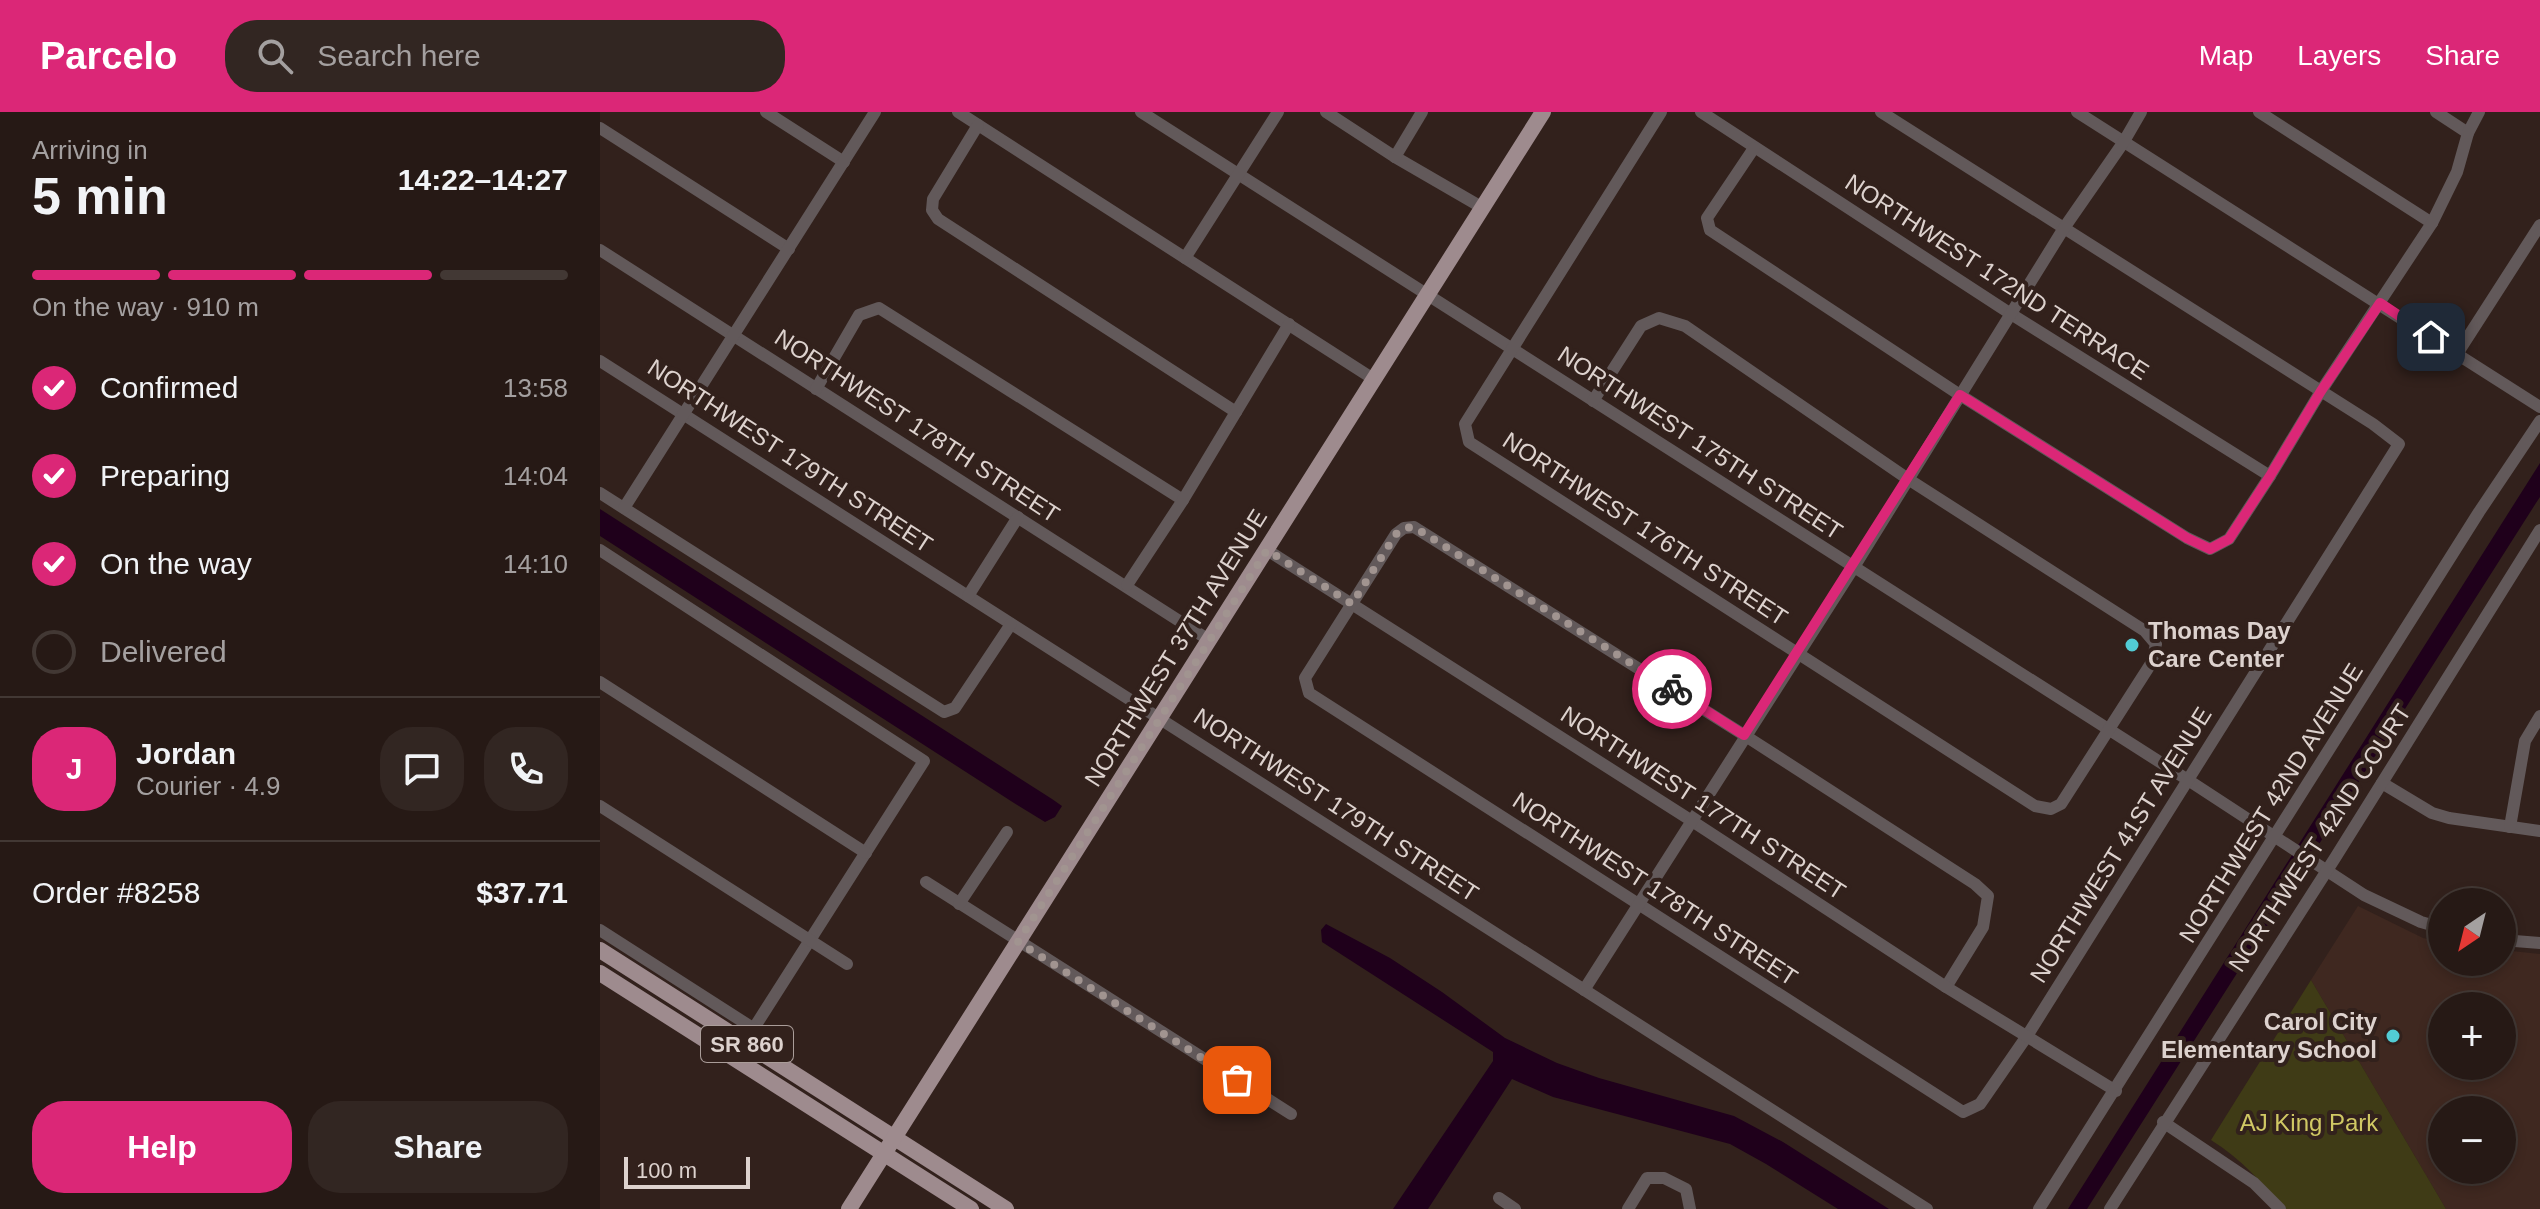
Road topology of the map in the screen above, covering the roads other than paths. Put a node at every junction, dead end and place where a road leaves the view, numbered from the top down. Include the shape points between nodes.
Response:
1 (766, 112) edge
2 (875, 112) edge
3 (958, 112) edge
4 (1141, 112) edge
5 (1278, 112) edge
6 (1326, 112) edge
7 (1422, 112) edge
8 (1543, 112) edge
9 (1661, 112) edge
10 (1701, 112) edge
11 (1881, 112) edge
12 (2077, 112) edge
13 (2141, 112) edge
14 (2259, 112) edge
15 (2436, 112) edge
16 (2479, 112) edge
17 (978, 125) junction
18 (600, 128) edge
19 (2468, 133) junction
20 (2123, 143) junction
21 (1754, 148) junction
22 (1395, 157) junction
23 (844, 162) junction
24 (1240, 174) junction
25 (1483, 208) junction
26 (2432, 223) junction
27 (2540, 225) edge
28 (2064, 228) junction
29 (789, 249) junction
30 (600, 250) edge
31 (1185, 258) junction
32 (1428, 295) junction
33 (2380, 303) junction
34 (2011, 314) junction
35 (1289, 324) junction
36 (734, 335) junction
37 (1512, 349) junction
38 (2457, 354) junction
39 (600, 361) edge
40 (1375, 380) junction
41 (816, 389) junction
42 (2321, 391) junction
43 (1960, 395) junction
44 (1593, 401) junction
45 (2540, 407) edge
46 (1236, 412) junction
47 (684, 414) junction
48 (2540, 421) edge
49 (2270, 476) junction
50 (1908, 479) junction
51 (600, 493) edge
52 (1183, 500) junction
53 (624, 508) junction
54 (1018, 517) junction
55 (2540, 530) edge
56 (600, 550) edge
57 (1267, 550) junction
58 (1854, 567) junction
59 (1127, 585) junction
60 (968, 596) junction
61 (1352, 604) junction
62 (1011, 624) junction
63 (1209, 640) junction
64 (1797, 652) junction
65 (600, 682) edge
66 (2540, 716) edge
67 (1160, 719) junction
68 (2109, 730) junction
69 (1744, 735) junction
70 (2188, 780) junction
71 (2382, 783) junction
72 (600, 806) edge
73 (1692, 821) junction
74 (2510, 827) junction
75 (2540, 831) edge
76 (1007, 832) dead end
77 (2276, 836) junction
78 (866, 853) junction
79 (2323, 868) junction
80 (926, 882) dead end
81 (959, 904) junction
82 (1638, 905) junction
83 (2428, 924) edge
84 (600, 930) edge
85 (810, 941) junction
86 (2516, 941) edge
87 (1018, 942) junction
88 (2540, 943) edge
89 (600, 950) edge
90 (847, 964) dead end
91 (630, 969) junction
92 (600, 972) edge
93 (1946, 987) junction
94 (1584, 990) junction
95 (754, 1028) junction
96 (2027, 1036) junction
97 (783, 1067) junction
98 (2116, 1091) junction
99 (1980, 1104) joint
100 (1291, 1114) dead end
101 (2163, 1122) junction
102 (895, 1138) junction
103 (884, 1154) junction
104 (1499, 1198) dead end
105 (849, 1209) edge
106 (971, 1209) edge
107 (1006, 1209) edge
108 (1515, 1209) edge
109 (1628, 1209) edge
110 (1690, 1209) edge
111 (1927, 1209) edge
112 (2039, 1209) edge
113 (2110, 1209) edge
114 (2280, 1209) edge

1 - 23 street
2 - 23 street
3 - 17 street
4 - 24 street, NORTHWEST 175TH STREET
5 - 24 street
6 - 22 street
7 - 22 street
8 - 25 main road, NORTHWEST 37TH AVENUE
9 - 37 street
10 - 21 street, NORTHWEST 172ND TERRACE
11 - 28 street
12 - 20 street
13 - 20 street
14 - 26 street
15 - 19 street
16 - 19 street
17 - 31 street
17 - 46 street via 933,199 938,219
18 - 29 street
19 - 26 street via 2457,172
20 - 28 street
20 - 33 street
21 - 34 street, NORTHWEST 172ND TERRACE
21 - 43 street via 1707,218 1710,230
22 - 25 street
23 - 29 street
24 - 31 street
24 - 32 street, NORTHWEST 175TH STREET
25 - 32 main road, NORTHWEST 37TH AVENUE
26 - 33 street
27 - 38 street
28 - 34 street
28 - 42 street
29 - 36 street
30 - 36 street, NORTHWEST 178TH STREET
31 - 35 street
32 - 37 street, NORTHWEST 175TH STREET
32 - 40 main road, NORTHWEST 37TH AVENUE
33 - 38 street
33 - 42 street
34 - 43 street
34 - 49 street, NORTHWEST 172ND TERRACE
35 - 40 street
35 - 46 street
36 - 41 street, NORTHWEST 178TH STREET
36 - 47 street
37 - 44 street, NORTHWEST 175TH STREET
37 - 64 street, NORTHWEST 176TH STREET via 1465,424 1469,442
38 - 45 street
39 - 47 street, NORTHWEST 179TH STREET
40 - 57 main road, NORTHWEST 37TH AVENUE
41 - 52 street via 859,315 879,308
41 - 54 street, NORTHWEST 178TH STREET
42 - 49 street
42 - 70 street, NORTHWEST 41ST AVENUE via 2399,444
43 - 49 street via 2210,549 2229,539
43 - 50 street
44 - 50 street via 1641,326 1659,318 1685,326
44 - 58 street, NORTHWEST 175TH STREET
46 - 52 street
47 - 53 street
47 - 60 street, NORTHWEST 179TH STREET
48 - 77 street, NORTHWEST 42ND AVENUE
50 - 58 street
50 - 68 street via 2145,631 2156,644 2152,662
51 - 53 street
52 - 59 street
53 - 62 street via 944,712 955,708
54 - 59 street, NORTHWEST 178TH STREET
54 - 60 street
55 - 71 street, NORTHWEST 42ND COURT
56 - 78 street via 924,761
57 - 61 street, NORTHWEST 177TH STREET
57 - 63 main road, NORTHWEST 37TH AVENUE
58 - 64 street
58 - 68 street, NORTHWEST 175TH STREET
59 - 63 street, NORTHWEST 178TH STREET
60 - 62 street, NORTHWEST 179TH STREET
61 - 69 street via 1396,534 1414,527
61 - 73 street, NORTHWEST 177TH STREET
61 - 82 street, NORTHWEST 178TH STREET via 1305,678 1309,693
62 - 67 street, NORTHWEST 179TH STREET
63 - 67 main road, NORTHWEST 37TH AVENUE
64 - 68 street, NORTHWEST 176TH STREET via 2035,806 2051,809 2061,804
64 - 69 street
65 - 78 street
66 - 74 street via 2525,741
67 - 87 main road, NORTHWEST 37TH AVENUE
67 - 94 street, NORTHWEST 179TH STREET
68 - 70 street, NORTHWEST 175TH STREET
69 - 73 street
69 - 93 street via 1988,896 1983,927
70 - 77 street, NORTHWEST 175TH STREET
70 - 96 street, NORTHWEST 41ST AVENUE
71 - 74 street via 2432,813
71 - 79 street, NORTHWEST 42ND COURT
72 - 85 street
73 - 82 street
73 - 93 street, NORTHWEST 177TH STREET
74 - 75 street
76 - 81 street
77 - 79 street, NORTHWEST 175TH STREET
77 - 98 street, NORTHWEST 42ND AVENUE
78 - 85 street
79 - 83 street, NORTHWEST 175TH STREET via 2364,895
79 - 101 street, NORTHWEST 42ND COURT
80 - 81 street
81 - 87 street
82 - 94 street
82 - 99 street, NORTHWEST 178TH STREET via 1963,1112
84 - 95 street
85 - 90 street
85 - 95 street
86 - 88 street
87 - 100 street
87 - 102 main road, NORTHWEST 37TH AVENUE
89 - 91 main road, SR 860
91 - 92 main road
91 - 97 main road, SR 860
92 - 103 main road, SR 860
93 - 96 street, NORTHWEST 177TH STREET
94 - 111 street, NORTHWEST 179TH STREET
95 - 97 street via 773,1041
96 - 98 street, NORTHWEST 177TH STREET
96 - 99 street, NORTHWEST 41ST AVENUE
97 - 102 main road, SR 860
98 - 112 street, NORTHWEST 42ND AVENUE
101 - 113 street, NORTHWEST 42ND COURT
101 - 114 street via 2254,1183
102 - 103 main road, NORTHWEST 37TH AVENUE
102 - 107 main road, SR 860
103 - 105 main road, NORTHWEST 37TH AVENUE
103 - 106 main road, SR 860
104 - 108 street
109 - 110 street via 1647,1178 1664,1178 1686,1189

